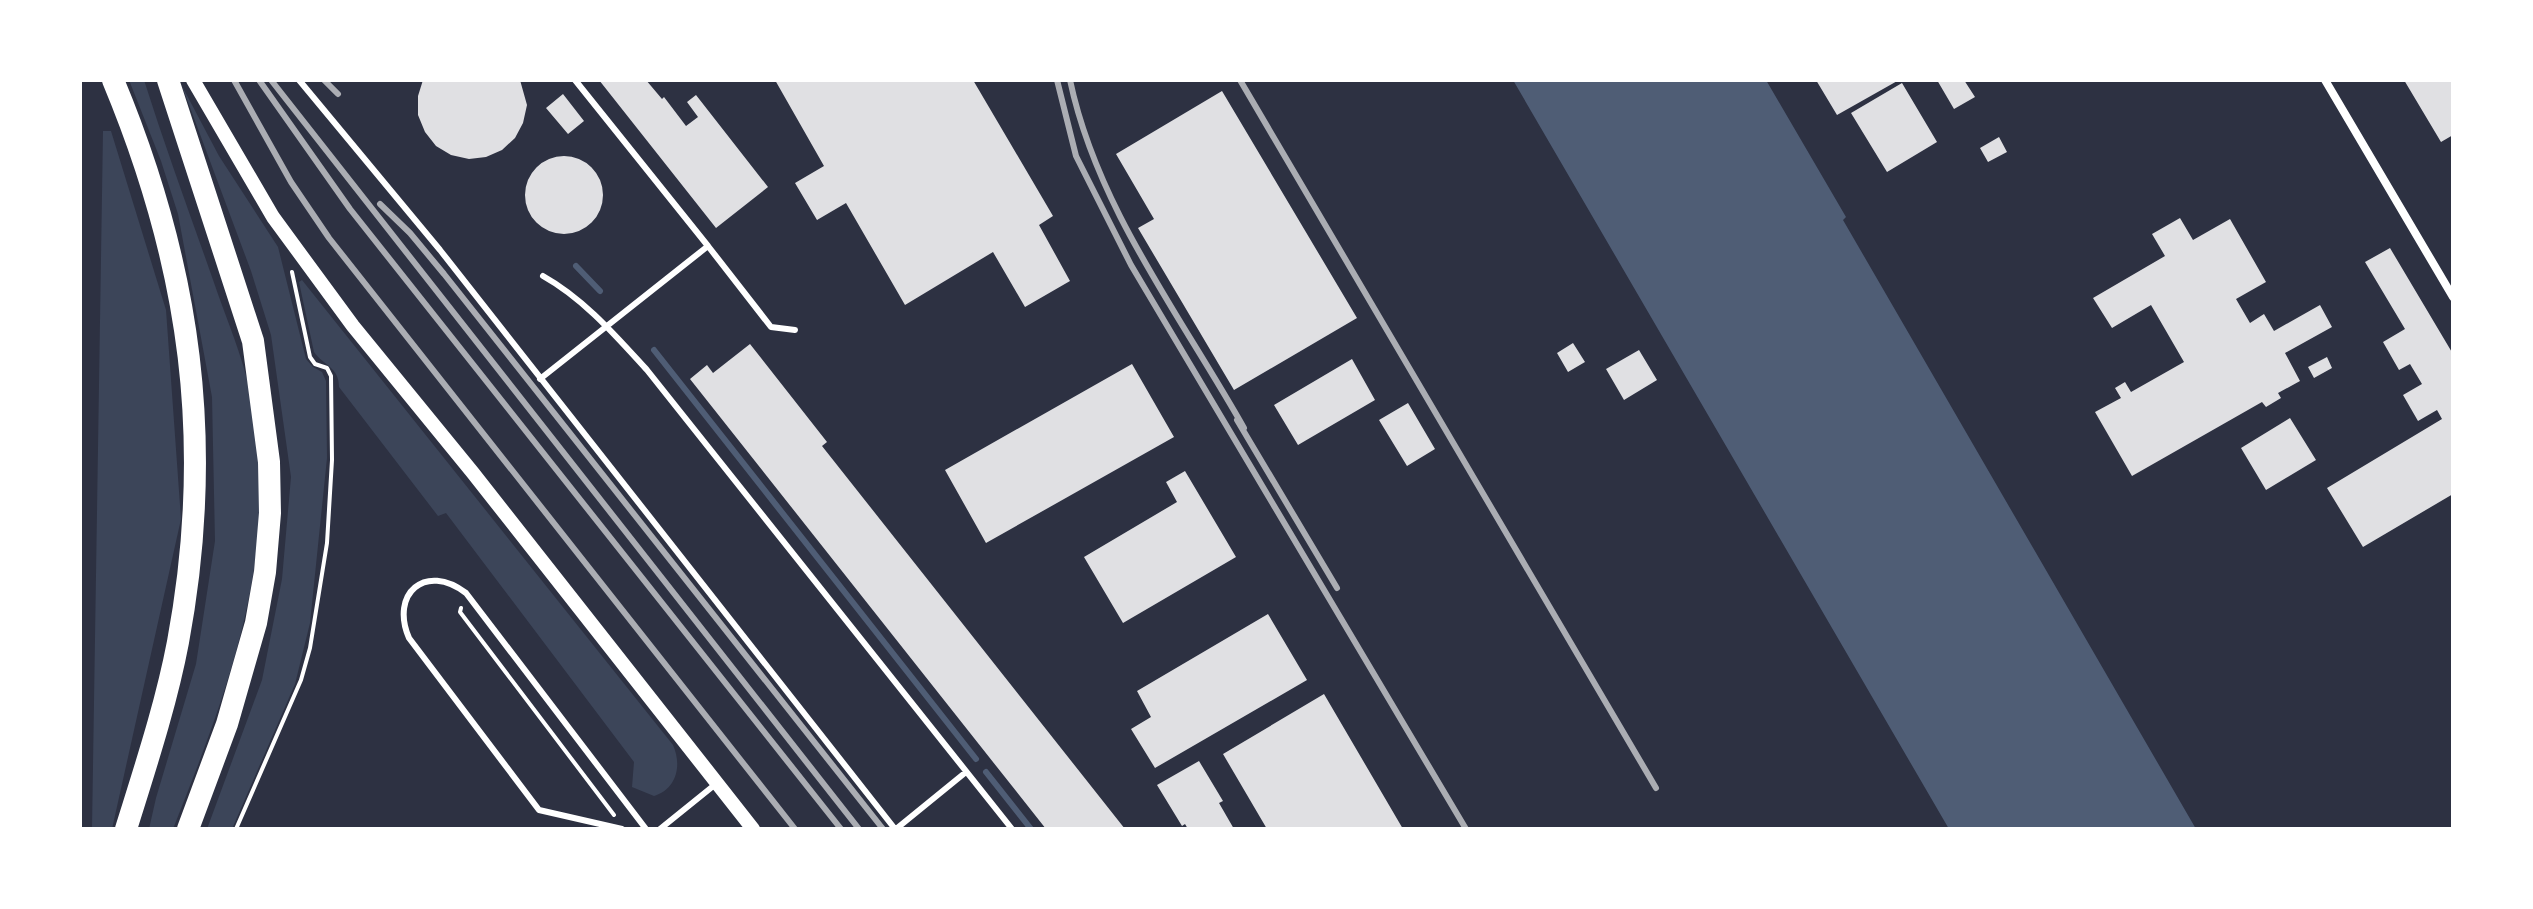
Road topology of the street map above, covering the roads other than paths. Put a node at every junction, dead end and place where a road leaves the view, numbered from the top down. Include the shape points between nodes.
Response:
1 (113, 80) edge
2 (168, 80) edge
3 (193, 80) edge
4 (299, 80) edge
5 (575, 80) edge
6 (2325, 80) edge
7 (708, 246) junction
8 (543, 276) dead end
9 (2453, 297) edge
10 (607, 326) junction
11 (795, 330) dead end
12 (540, 379) junction
13 (966, 772) junction
14 (717, 783) junction
15 (746, 826) edge
16 (129, 829) edge
17 (188, 829) edge
18 (622, 829) edge
19 (646, 829) edge
20 (660, 829) edge
21 (896, 829) edge
22 (1012, 829) edge

1 - 16 highway via 162,214 175,269 187,339 196,466 189,574 177,646
2 - 17 highway via 253,341 269,462 270,513 256,623 227,724
3 - 14 street via 273,217 353,326
4 - 12 lane
5 - 7 lane
6 - 9 street
7 - 10 lane
7 - 11 lane via 771,327
8 - 10 lane
10 - 12 lane
10 - 13 lane
12 - 21 lane
13 - 21 lane
13 - 22 lane
14 - 15 street
14 - 20 lane
18 - 19 lane via 539,810 409,638 402,621 411,591 438,579 466,593

